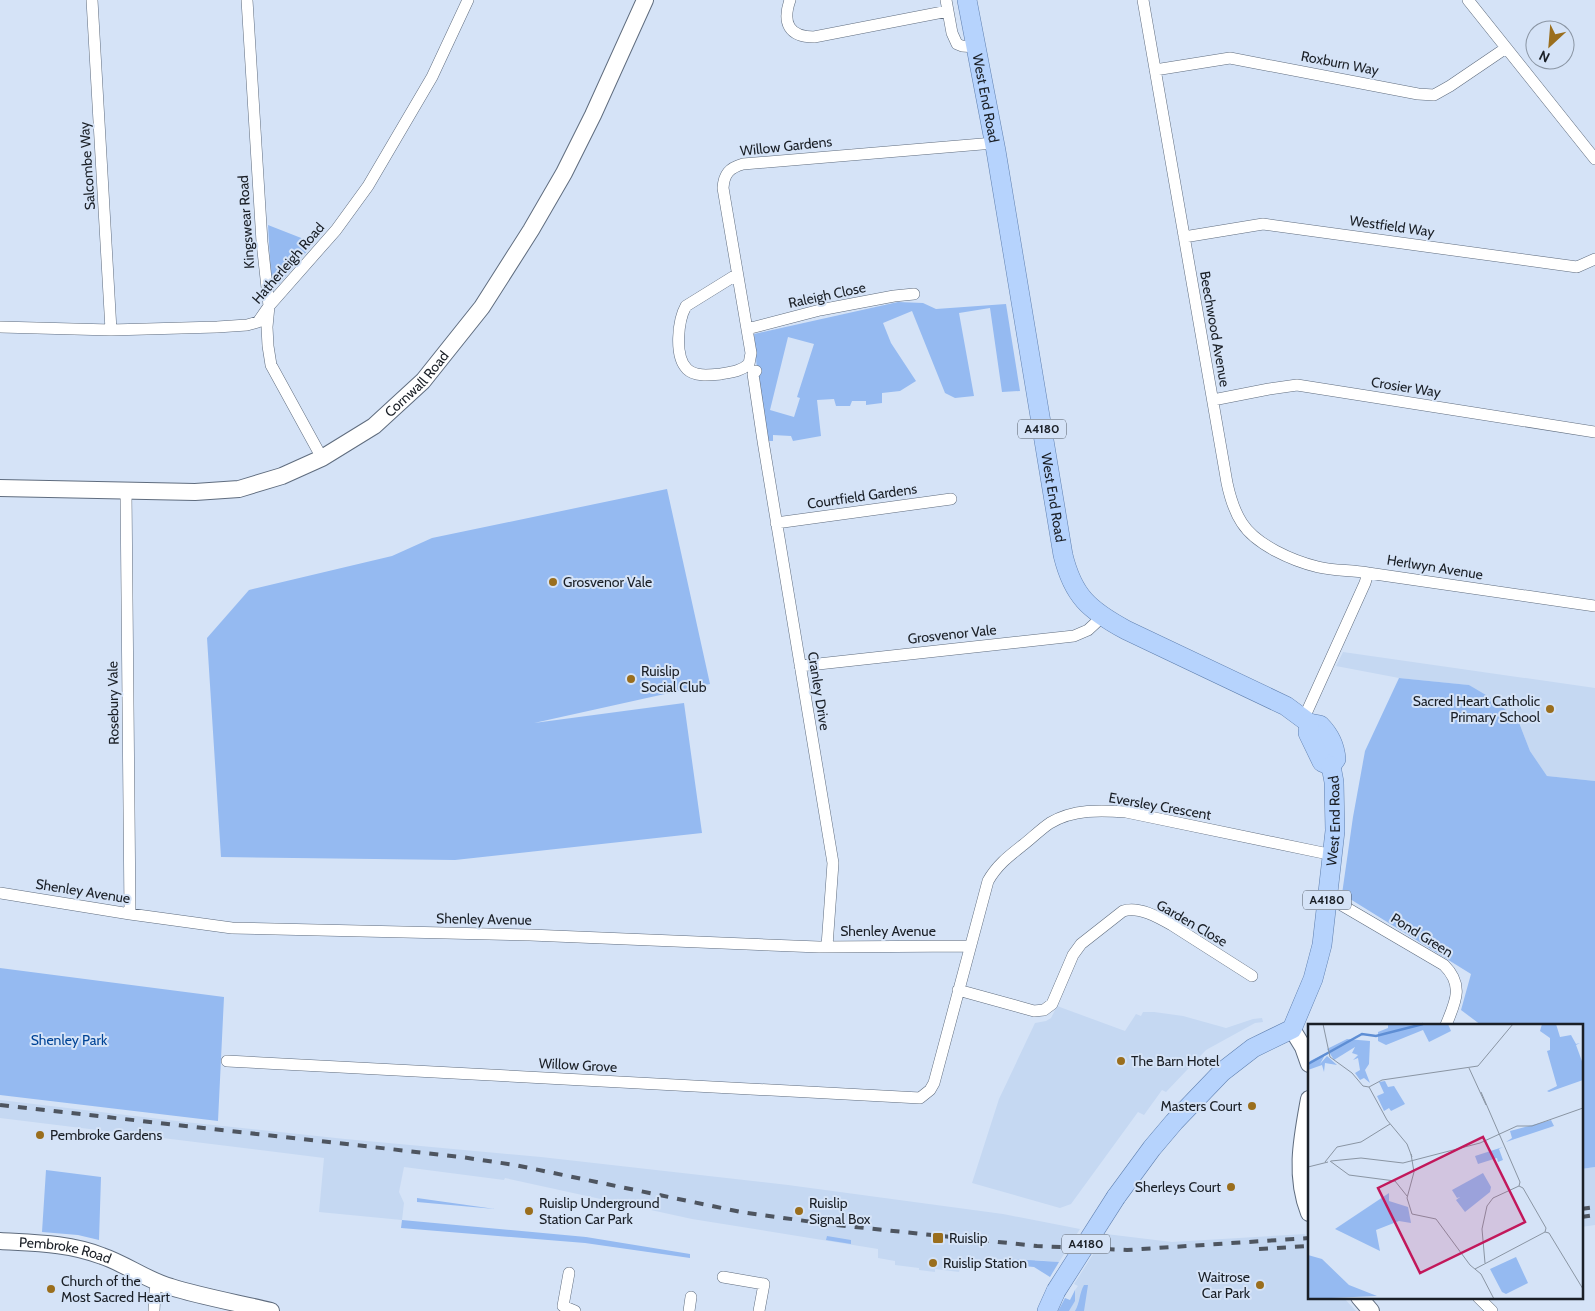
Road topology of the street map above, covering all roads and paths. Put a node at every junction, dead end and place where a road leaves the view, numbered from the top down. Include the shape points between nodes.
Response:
1 (92, 0) edge
2 (247, 0) edge
3 (468, 0) edge
4 (645, 0) edge
5 (790, 0) edge
6 (967, 0) edge
7 (1143, 0) edge
8 (1468, 0) edge
9 (947, 5) edge
10 (976, 46) junction
11 (1506, 48) junction
12 (1156, 70) junction
13 (994, 143) junction
14 (1595, 159) edge
15 (1184, 237) junction
16 (1595, 259) edge
17 (736, 275) junction
18 (914, 294) dead end
19 (269, 306) junction
20 (0, 327) edge
21 (746, 329) junction
22 (111, 330) junction
23 (756, 371) dead end
24 (1213, 400) junction
25 (1595, 432) edge
26 (322, 458) junction
27 (0, 488) edge
28 (126, 491) junction
29 (951, 499) dead end
30 (776, 524) junction
31 (1368, 573) junction
32 (1595, 606) edge
33 (1102, 617) junction
34 (800, 666) junction
35 (1306, 721) junction
36 (1333, 855) junction
37 (0, 893) edge
38 (1328, 897) junction
39 (130, 914) junction
40 (827, 946) junction
41 (970, 946) junction
42 (1252, 976) dead end
43 (958, 990) junction
44 (1446, 1024) edge
45 (1292, 1029) junction
46 (227, 1061) dead end
47 (1308, 1061) edge
48 (926, 1094) joint
49 (1308, 1104) edge
50 (1308, 1211) edge
51 (0, 1241) edge
52 (569, 1273) dead end
53 (724, 1277) dead end
54 (157, 1283) junction
55 (691, 1297) dead end
56 (1360, 1298) edge
57 (1479, 1298) edge
58 (154, 1311) edge
59 (271, 1311) edge
60 (575, 1311) edge
61 (689, 1311) edge
62 (759, 1311) edge
63 (1047, 1311) edge
64 (1372, 1311) edge
65 (1492, 1311) edge

1 - 22 street, Salcombe Way
2 - 19 street, Kingswear Road
3 - 19 street, Hatherleigh Road via 432,77 368,186 336,230
4 - 26 street, Cornwall Road via 564,173 482,307 423,381 374,426
5 - 9 street via 787,23 802,37 814,37
6 - 10 main road, West End Road / A4180
7 - 12 street, Beechwood Avenue
8 - 11 street
9 - 10 street, West End Road via 956,44
10 - 13 main road, West End Road / A4180
11 - 12 street, Roxburn Way via 1434,95 1230,58
11 - 14 street
12 - 15 street, Beechwood Avenue
13 - 17 street, Willow Gardens via 734,166 727,172 723,188
13 - 33 main road, West End Road / A4180 via 1063,555 1077,592
15 - 16 street, Westfield Way via 1263,224 1577,267
15 - 24 street, Beechwood Avenue
17 - 21 street, Willow Gardens
17 - 21 street, Willow Gardens via 686,306 678,334 681,359 695,374 743,370 749,364 751,353
18 - 21 street, Raleigh Close via 820,310
19 - 22 street, Hatherleigh Road via 258,322 247,324
19 - 26 street, Kingswear Road via 266,327 271,366
20 - 22 street, Hatherleigh Road
23 - 30 street, Cranley Drive via 753,374
24 - 25 street, Crosier Way via 1297,385
24 - 31 street, Beechwood Avenue via 1230,497 1242,524 1266,546 1299,561 1318,567
26 - 28 street, Cornwall Road via 282,476 239,489
27 - 28 street, Cornwall Road
28 - 39 street, Rosebury Vale
29 - 30 street, Courtfield Gardens
30 - 34 street, Cranley Drive
31 - 32 street, Herlwyn Avenue
31 - 35 street, Herlwyn Avenue
33 - 34 street, Grosvenor Vale via 1088,630 1074,636
33 - 35 main road, West End Road / A4180 via 1286,706
34 - 40 street, Cranley Drive via 832,863
35 - 36 main road, West End Road / A4180 via 1322,762 1331,766 1336,806
36 - 38 main road, West End Road / A4180
36 - 41 street, Eversley Crescent via 1126,812 1085,811 1050,823 1000,863 984,891
37 - 39 street, Shenley Avenue
38 - 44 street, Pond Green via 1451,972 1457,992
38 - 45 main road, West End Road / A4180 via 1318,962
39 - 40 street, Shenley Avenue via 232,928
40 - 41 street, Shenley Avenue
41 - 43 street, Eversley Crescent
42 - 43 street, Garden Close via 1166,921 1130,909 1081,944 1052,1004 1044,1010 1034,1011
43 - 48 street, Eversley Crescent via 934,1082
45 - 47 street
45 - 63 main road, A4180, bridge via 1253,1048 1222,1072 1163,1135 1116,1197 1056,1291
46 - 48 street, Willow Grove via 913,1098
49 - 50 street via 1299,1166
51 - 54 street, Pembroke Road via 85,1250 114,1260
52 - 60 street via 563,1306
53 - 62 street via 764,1284
54 - 58 street
54 - 59 street, Pembroke Road
55 - 61 street
56 - 64 street
57 - 65 street

